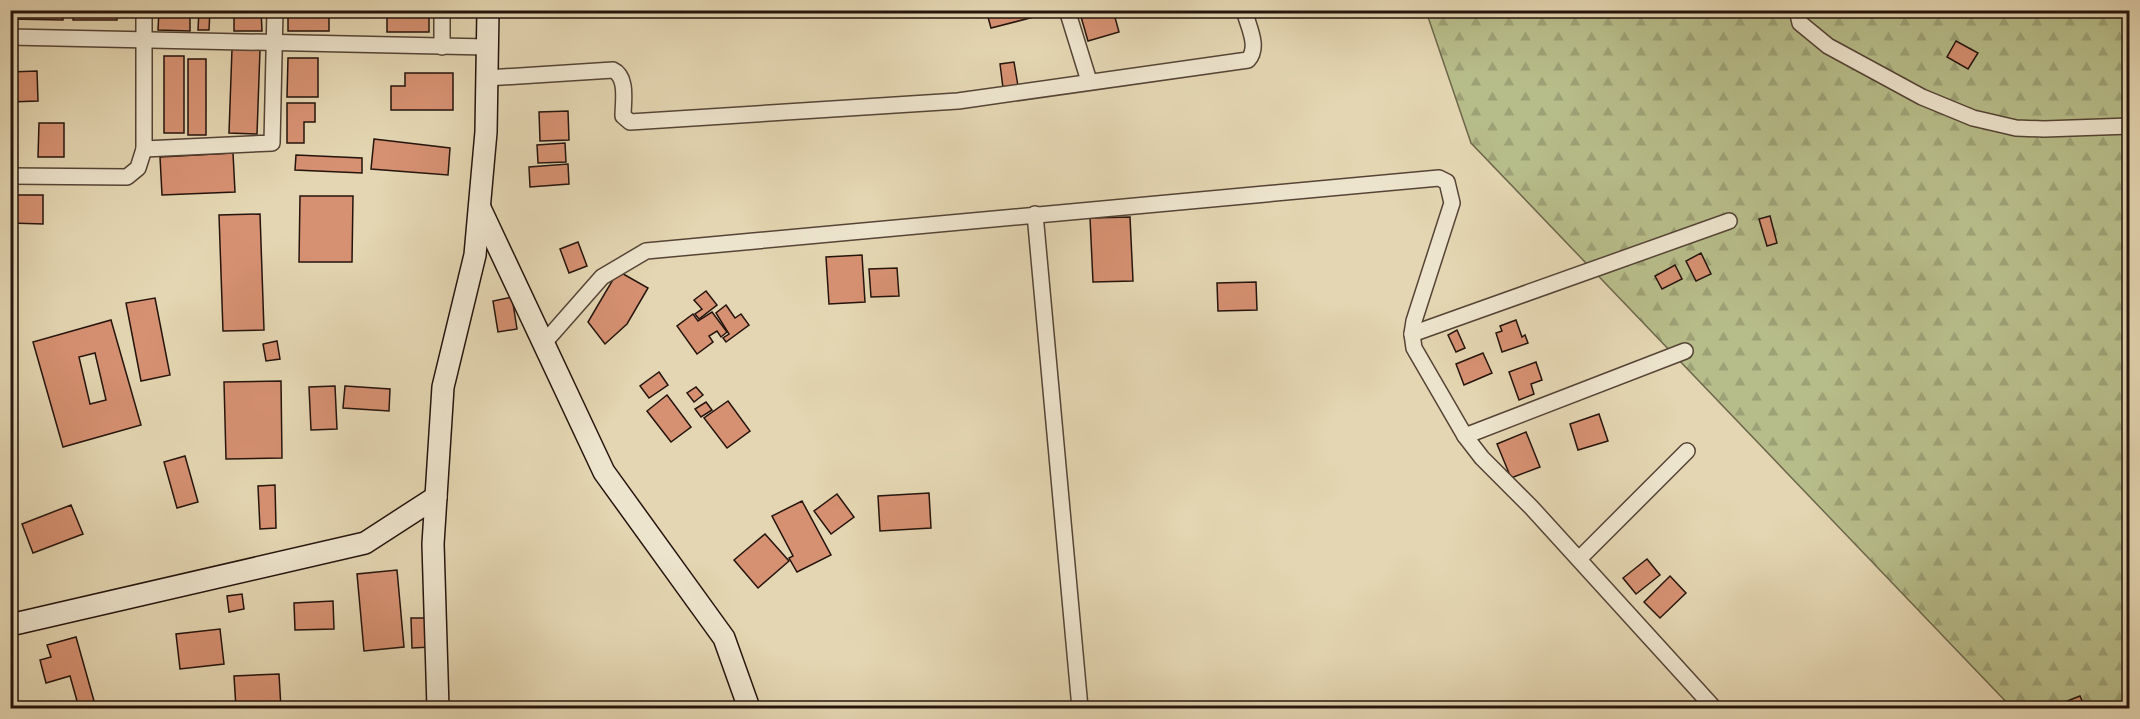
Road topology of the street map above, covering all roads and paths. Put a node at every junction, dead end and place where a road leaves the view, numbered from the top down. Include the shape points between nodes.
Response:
1 (144, 10) edge
2 (275, 10) edge
3 (442, 10) edge
4 (488, 10) edge
5 (1067, 10) edge
6 (1244, 10) edge
7 (1797, 10) edge
8 (10, 37) edge
9 (144, 40) junction
10 (274, 43) junction
11 (442, 47) junction
12 (487, 48) junction
13 (487, 78) junction
14 (1089, 81) junction
15 (2130, 126) edge
16 (144, 149) junction
17 (10, 176) edge
18 (479, 208) junction
19 (1035, 214) junction
20 (1729, 221) dead end
21 (1412, 333) junction
22 (543, 344) junction
23 (1685, 351) dead end
24 (1465, 436) junction
25 (1687, 451) dead end
26 (436, 497) junction
27 (1579, 559) junction
28 (10, 625) edge
29 (438, 708) edge
30 (748, 708) edge
31 (1080, 708) edge
32 (1714, 708) edge

1 - 9 street
2 - 10 street
3 - 11 street
4 - 12 street
5 - 14 street
6 - 14 street via 1254,45 1248,60
7 - 15 street via 1800,23 1828,46 1922,97 1973,118 2016,128
8 - 9 street
9 - 10 street
9 - 16 street
10 - 11 street
10 - 16 street via 272,142
11 - 12 street
12 - 13 street
13 - 14 street via 613,70 622,79 623,116 630,122 958,101
13 - 18 street
16 - 17 street via 138,168 127,177
18 - 22 street
18 - 26 street via 476,255 443,387
19 - 21 street via 1439,178 1447,182 1452,203
19 - 22 street via 646,251 602,277
19 - 31 street
20 - 21 street
21 - 24 street via 1414,348
22 - 30 street via 604,472 724,638
23 - 24 street
24 - 27 street
25 - 27 street
26 - 28 street via 365,543
26 - 29 street via 433,544
27 - 32 street

